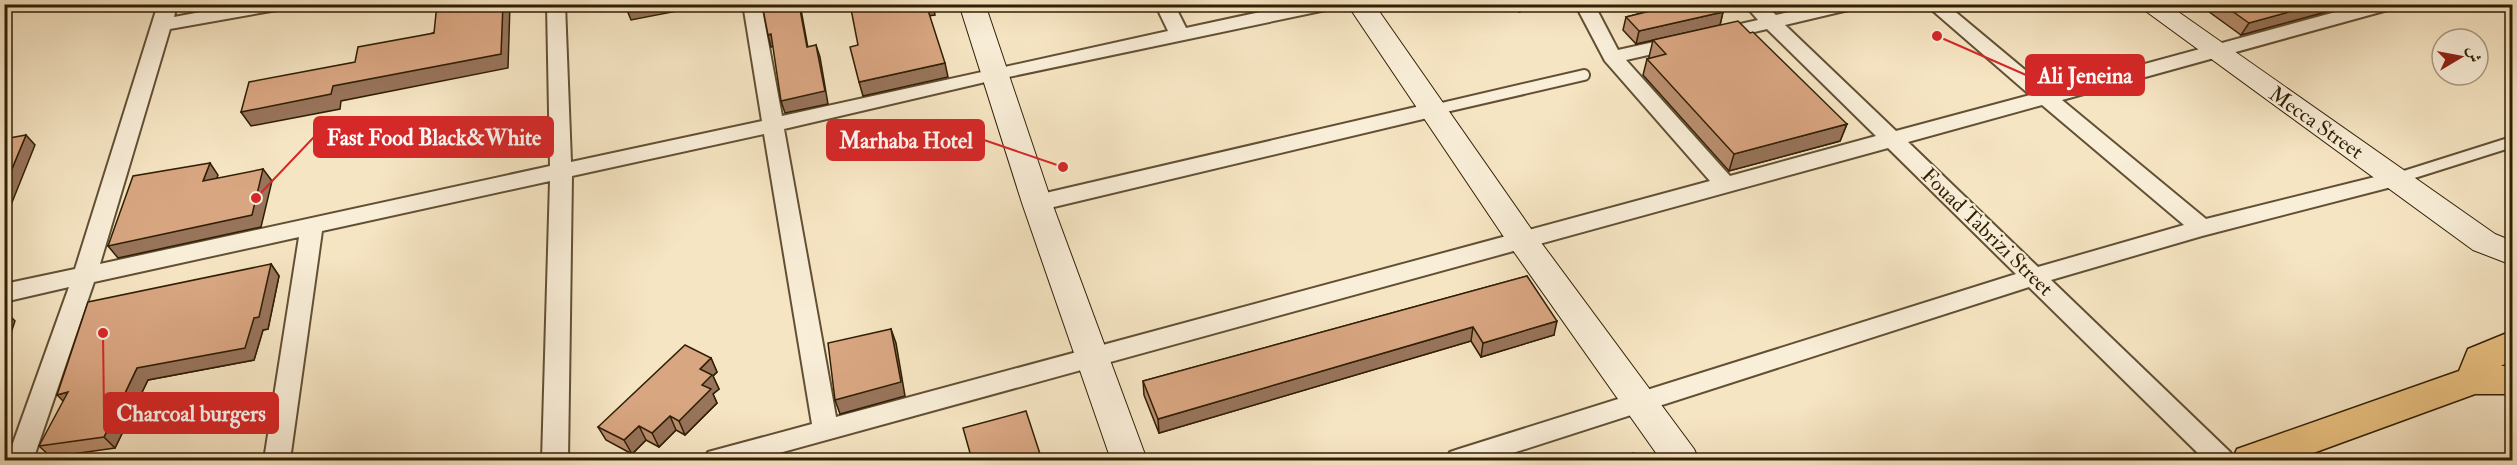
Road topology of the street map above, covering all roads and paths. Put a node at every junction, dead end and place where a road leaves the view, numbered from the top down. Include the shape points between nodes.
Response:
1 (277, 4) edge
2 (556, 4) edge
3 (752, 4) edge
4 (972, 4) edge
5 (1164, 4) edge
6 (1326, 4) edge
7 (1360, 4) edge
8 (1584, 4) edge
9 (1753, 4) edge
10 (1850, 4) edge
11 (1934, 4) edge
12 (2149, 4) edge
13 (2371, 6) edge
14 (164, 15) edge
15 (1772, 22) junction
16 (1180, 35) junction
17 (2215, 52) junction
18 (1612, 57) junction
19 (994, 74) junction
20 (1584, 75) dead end
21 (2047, 97) junction
22 (1433, 110) junction
23 (773, 125) junction
24 (1892, 140) junction
25 (2512, 142) edge
26 (561, 171) junction
27 (2395, 179) junction
28 (1726, 186) junction
29 (1037, 203) junction
30 (312, 224) junction
31 (2202, 228) junction
32 (1523, 241) junction
33 (2484, 242) junction
34 (2512, 254) edge
35 (2512, 272) edge
36 (85, 275) junction
37 (2033, 277) junction
38 (4, 293) edge
39 (2512, 345) edge
40 (1090, 357) junction
41 (2474, 380) junction
42 (2512, 380) edge
43 (1639, 402) junction
44 (826, 430) junction
45 (20, 460) edge
46 (277, 460) edge
47 (555, 460) edge
48 (717, 460) edge
49 (1129, 460) edge
50 (1459, 460) edge
51 (1681, 460) edge
52 (2221, 460) edge
53 (2252, 460) edge

1 - 14 street
2 - 26 street
3 - 23 street
4 - 19 street
5 - 16 street
6 - 16 street
7 - 22 street
8 - 18 street
9 - 15 street, Fouad Tabrizi Street
10 - 15 street
11 - 21 street
12 - 17 street, Mecca Street
13 - 17 street
14 - 36 street
15 - 18 street
15 - 24 street, Fouad Tabrizi Street
16 - 19 street
17 - 21 street
17 - 27 street, Mecca Street
18 - 28 street
19 - 23 street
19 - 29 street
20 - 22 lane
21 - 24 street
21 - 31 street
22 - 29 street
22 - 32 street
23 - 26 street
23 - 44 street
24 - 28 street
24 - 37 street, Fouad Tabrizi Street
25 - 27 lane
26 - 30 street
26 - 47 street
27 - 31 street
27 - 33 street, Mecca Street
28 - 32 street
29 - 40 street
30 - 36 street
30 - 46 street
31 - 37 street
32 - 40 street
32 - 43 street
33 - 34 street, Mecca Street
33 - 35 street, Mecca Street
36 - 38 street
36 - 45 street
37 - 43 street
37 - 52 street, Fouad Tabrizi Street
39 - 41 main road via 2481,359
40 - 44 street
40 - 49 street
41 - 42 main road
41 - 53 main road
43 - 50 street
43 - 51 street
44 - 48 street

